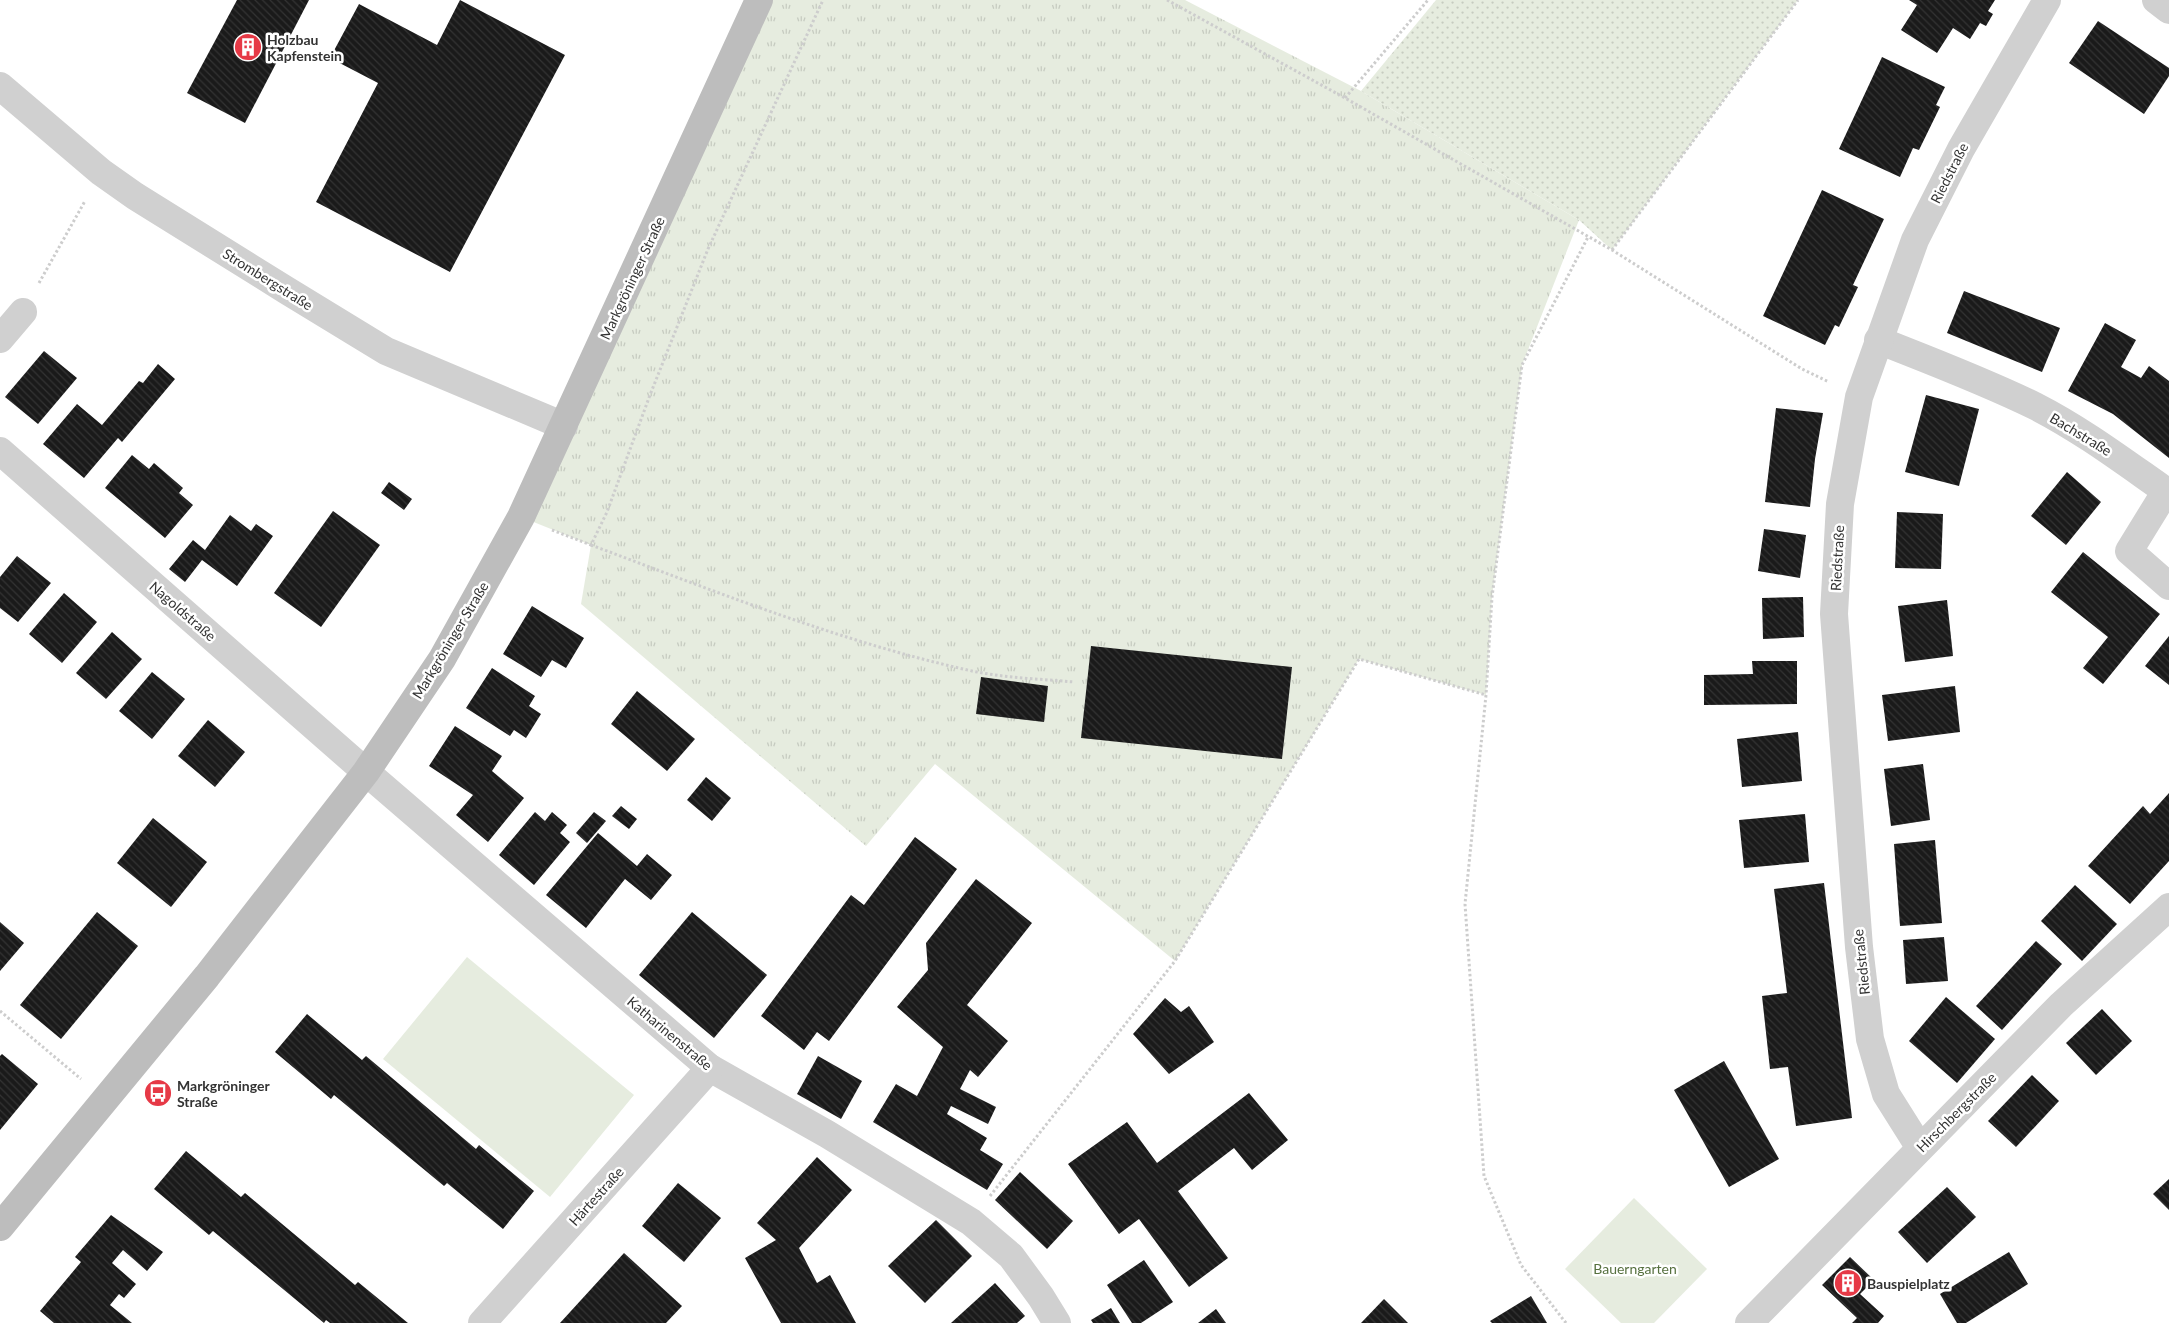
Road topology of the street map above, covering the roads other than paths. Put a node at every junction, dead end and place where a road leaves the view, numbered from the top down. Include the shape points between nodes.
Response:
1 (759, 0) edge
2 (2047, 0) edge
3 (2156, 0) edge
4 (2169, 10) edge
5 (0, 86) edge
6 (23, 312) road end
7 (0, 340) edge
8 (1878, 340) junction
9 (564, 426) junction
10 (0, 451) edge
11 (2169, 586) edge
12 (366, 772) junction
13 (2169, 908) edge
14 (710, 1068) junction
15 (1920, 1148) junction
16 (0, 1226) edge
17 (482, 1323) edge
18 (1057, 1323) edge
19 (1749, 1323) edge

1 - 9 main road, Markgröninger Straße
2 - 8 street, Riedstraße via 1956,157 1915,240
3 - 4 street
5 - 9 street, Strombergstraße via 101,172 143,201 386,351
6 - 7 street
8 - 11 street, Bachstraße via 1971,376 2037,407 2101,445 2166,491 2129,550
8 - 15 street, Riedstraße via 1859,396 1840,504 1834,614 1859,947 1870,1039 1886,1094
9 - 12 main road, Markgröninger Straße via 521,518 442,658
10 - 12 street, Nagoldstraße
12 - 14 street, Katharinenstraße
12 - 16 main road, Markgröninger Straße via 207,976
13 - 15 street, Hirschbergstraße via 2062,1006
14 - 17 street, Härtestraße
14 - 18 street, Katharinenstraße via 827,1134 971,1222 1011,1256
15 - 19 street, Hirschbergstraße

